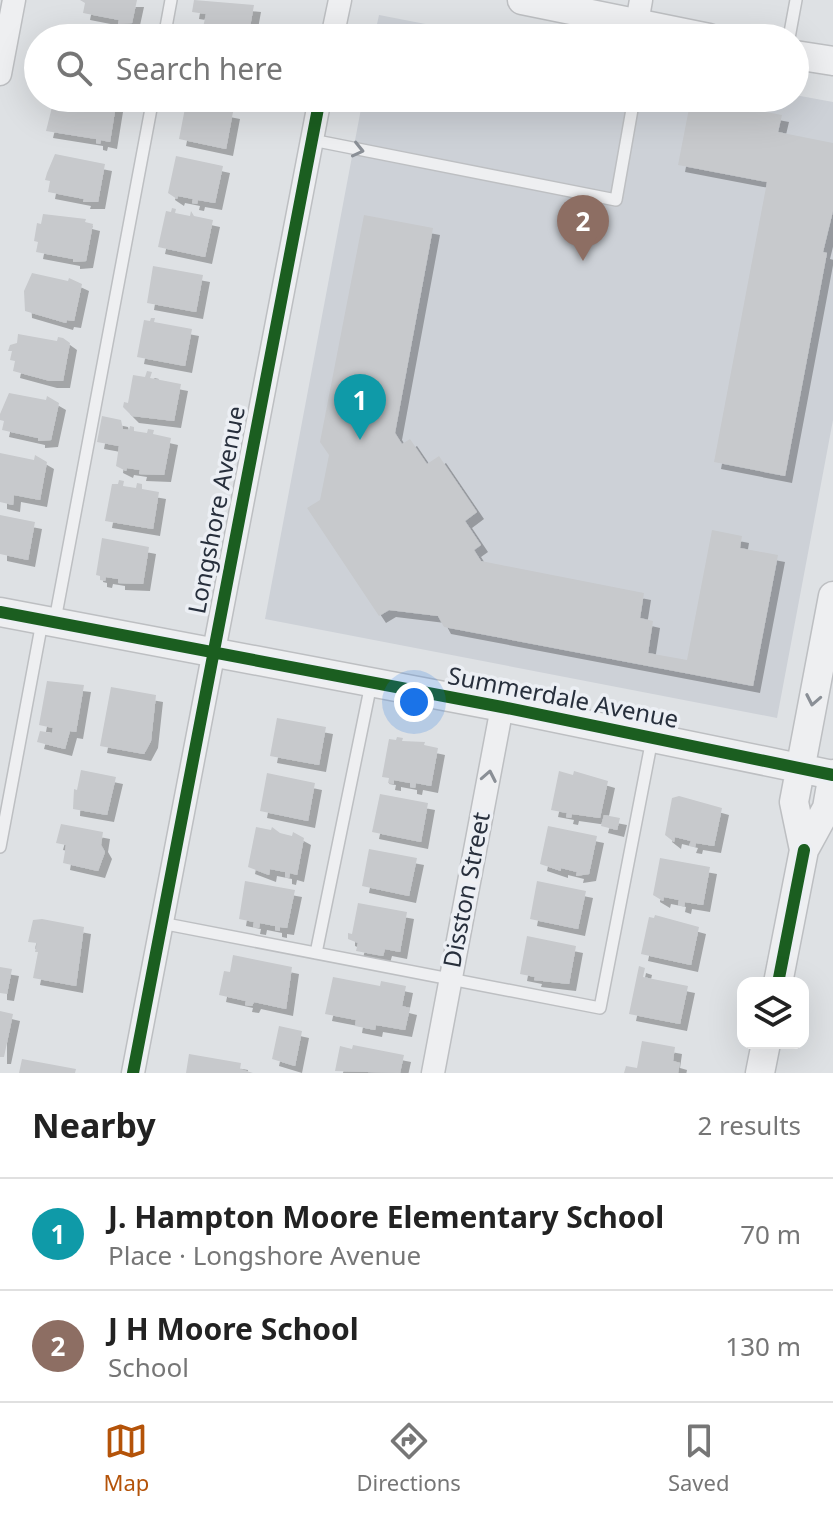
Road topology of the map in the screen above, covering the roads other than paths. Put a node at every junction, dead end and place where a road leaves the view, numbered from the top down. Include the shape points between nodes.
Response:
1 (14, 0) edge
2 (171, 0) edge
3 (340, 0) edge
4 (522, 0) edge
5 (796, 0) edge
6 (643, 22) edge
7 (167, 24) edge
8 (335, 24) edge
9 (792, 24) edge
10 (809, 57) edge
11 (833, 61) edge
12 (0, 74) edge
13 (150, 112) edge
14 (317, 112) edge
15 (632, 112) edge
16 (312, 140) junction
17 (833, 596) edge
18 (0, 612) edge
19 (48, 623) junction
20 (212, 653) junction
21 (371, 683) junction
22 (502, 707) junction
23 (652, 739) junction
24 (800, 770) junction
25 (833, 775) edge
26 (0, 847) edge
27 (804, 850) junction
28 (161, 923) junction
29 (316, 953) junction
30 (779, 977) edge
31 (449, 980) junction
32 (765, 1049) edge
33 (133, 1073) edge
34 (433, 1073) edge
35 (760, 1073) edge

1 - 12 street
2 - 7 lane
3 - 8 street
4 - 6 street
5 - 9 lane
10 - 11 street
13 - 19 lane
14 - 16 street, Longshore Avenue
16 -> 15 lane via 616,200
16 - 20 street, Longshore Avenue
17 -> 24 street
18 - 19 street, Summerdale Avenue
19 - 20 street, Summerdale Avenue
19 - 26 lane
20 - 21 street, Summerdale Avenue
20 - 28 street, Longshore Avenue
21 - 22 street, Summerdale Avenue
21 - 29 lane
22 - 23 street, Summerdale Avenue
31 -> 22 street, Disston Street
23 - 24 street, Summerdale Avenue
23 - 31 lane via 600,1008
24 - 25 street, Summerdale Avenue
24 - 27 street via 794,802
25 - 27 street via 827,808
27 - 30 street
28 - 29 lane
28 - 33 street, Longshore Avenue
29 - 31 lane
31 - 34 street, Disston Street
32 - 35 street

